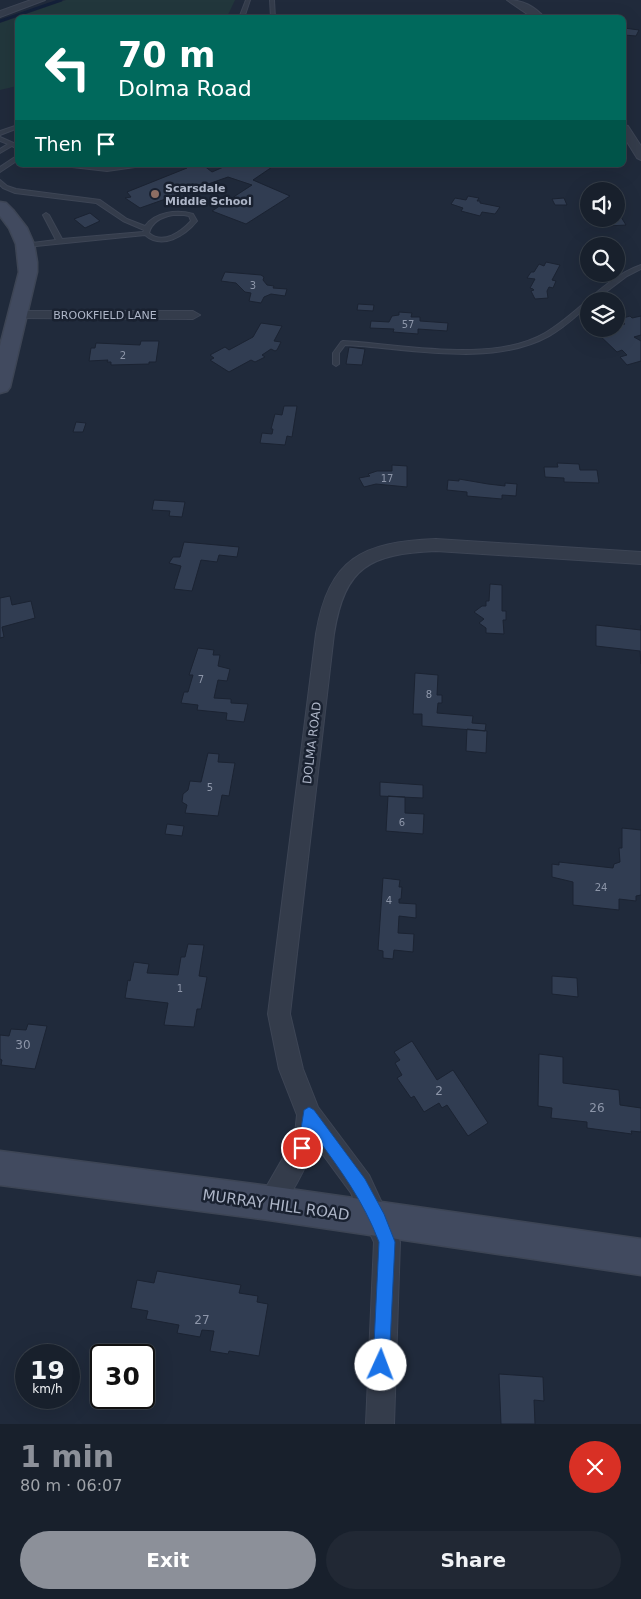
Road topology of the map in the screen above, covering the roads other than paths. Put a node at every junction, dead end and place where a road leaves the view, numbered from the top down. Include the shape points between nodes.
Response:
1 (18, 0) edge
2 (40, 0) edge
3 (248, 0) edge
4 (272, 0) edge
5 (512, 0) edge
6 (1, 13) edge
7 (242, 15) edge
8 (273, 15) edge
9 (536, 15) edge
10 (15, 127) edge
11 (626, 131) edge
12 (0, 133) edge
13 (0, 139) edge
14 (15, 145) edge
15 (0, 151) edge
16 (641, 156) edge
17 (15, 159) edge
18 (90, 167) edge
19 (121, 167) edge
20 (0, 170) edge
21 (0, 182) edge
22 (0, 207) edge
23 (46, 215) dead end
24 (146, 230) junction
25 (59, 240) junction
26 (26, 245) junction
27 (641, 267) edge
28 (603, 292) edge
29 (580, 309) edge
30 (18, 315) junction
31 (193, 315) dead end
32 (336, 364) dead end
33 (0, 387) edge
34 (641, 558) edge
35 (309, 1115) junction
36 (0, 1168) edge
37 (269, 1203) junction
38 (378, 1220) junction
39 (641, 1256) edge
40 (380, 1424) edge

1 - 6 street
2 - 6 street
3 - 7 lane
4 - 8 lane
5 - 9 street
10 - 12 lane
11 - 16 street
13 - 14 lane
14 - 15 lane
17 - 20 lane
18 - 19 lane
21 - 24 lane via 15,191 98,201
22 - 26 street via 14,220
23 - 25 lane
24 - 24 lane via 154,238 169,238 187,229 194,218 184,213 166,214
24 - 25 lane via 126,236
25 - 26 lane
26 - 30 street via 28,272
27 - 28 lane
29 - 32 lane via 545,335 511,348 475,351 343,343 336,353
30 - 31 street, BROOKFIELD LANE
30 - 33 street
34 - 35 street, DOLMA ROAD via 408,546 388,549 360,562 339,586 331,601 325,634 279,1014 291,1068
35 - 37 street, DOLMA ROAD via 307,1136
35 - 38 street via 360,1184
36 - 37 street, MURRAY HILL ROAD
37 - 38 street, MURRAY HILL ROAD
38 - 39 street, MURRAY HILL ROAD
38 - 40 street via 387,1242

